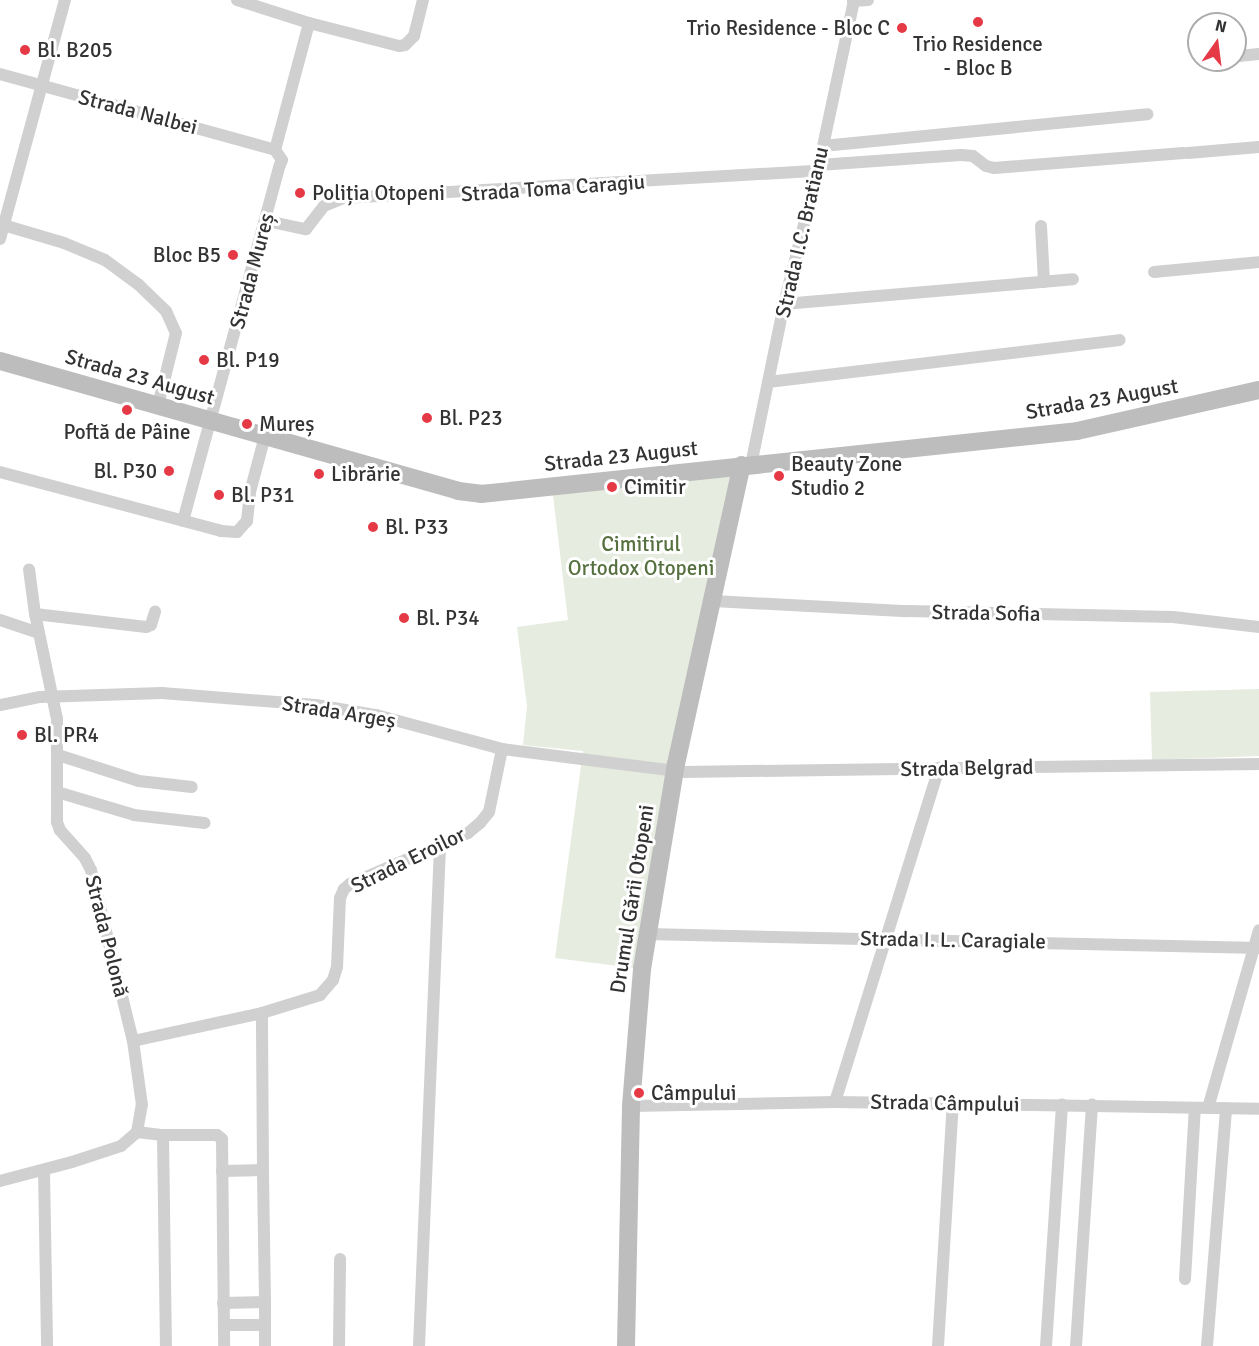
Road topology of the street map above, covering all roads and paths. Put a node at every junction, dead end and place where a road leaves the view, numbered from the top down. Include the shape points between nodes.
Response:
1 (65, 0) edge
2 (237, 0) edge
3 (423, 0) edge
4 (868, 0) edge
5 (854, 1) edge
6 (309, 23) junction
7 (0, 74) edge
8 (41, 86) junction
9 (1147, 114) dead end
10 (823, 146) junction
11 (1259, 147) edge
12 (275, 150) junction
13 (818, 168) junction
14 (267, 221) junction
15 (2, 224) edge
16 (1041, 226) dead end
17 (0, 239) edge
18 (1259, 262) edge
19 (1154, 272) dead end
20 (1073, 279) dead end
21 (1044, 282) junction
22 (784, 304) junction
23 (1120, 340) dead end
24 (0, 361) edge
25 (768, 382) junction
26 (1259, 390) edge
27 (158, 405) junction
28 (210, 421) junction
29 (265, 436) junction
30 (747, 465) junction
31 (0, 472) edge
32 (183, 521) junction
33 (29, 569) dead end
34 (713, 601) junction
35 (155, 612) dead end
36 (35, 614) junction
37 (0, 620) edge
38 (1259, 627) edge
39 (39, 633) junction
40 (52, 697) junction
41 (0, 705) edge
42 (502, 749) junction
43 (58, 755) junction
44 (1259, 764) edge
45 (939, 768) junction
46 (675, 771) junction
47 (192, 787) dead end
48 (57, 792) junction
49 (205, 823) dead end
50 (440, 846) junction
51 (1259, 930) edge
52 (647, 934) junction
53 (886, 939) junction
54 (1257, 948) edge
55 (262, 1013) junction
56 (134, 1041) junction
57 (835, 1102) junction
58 (953, 1103) junction
59 (1062, 1105) junction
60 (1092, 1105) junction
61 (631, 1106) junction
62 (1195, 1108) junction
63 (1208, 1108) junction
64 (1226, 1109) junction
65 (1259, 1109) edge
66 (137, 1132) junction
67 (163, 1135) junction
68 (44, 1170) junction
69 (263, 1170) junction
70 (222, 1171) junction
71 (0, 1181) edge
72 (340, 1259) dead end
73 (1185, 1279) dead end
74 (265, 1302) junction
75 (223, 1303) junction
76 (224, 1325) junction
77 (265, 1325) junction
78 (47, 1346) edge
79 (166, 1346) edge
80 (224, 1346) edge
81 (265, 1346) edge
82 (339, 1346) edge
83 (419, 1346) edge
84 (626, 1346) edge
85 (938, 1346) edge
86 (1046, 1346) edge
87 (1076, 1346) edge
88 (1208, 1346) edge

1 - 8 street
2 - 6 street
3 - 6 street via 414,36 405,45
4 - 5 street
5 - 10 street, Strada I.C. Bratianu
6 - 12 street, Strada Mureș
7 - 8 street, Strada Nalbei
8 - 12 street, Strada Nalbei
8 - 15 street
9 - 10 street
10 - 13 street, Strada I.C. Bratianu
11 - 13 street via 994,168 973,156 961,155
12 - 14 street, Strada Mureș via 282,160
13 - 14 street, Strada Toma Caragiu via 344,198 324,206 306,229
13 - 22 street, Strada I.C. Bratianu
14 - 28 street, Strada Mureș
15 - 17 street
15 - 27 street via 105,260 166,311 176,333
16 - 21 street
18 - 19 street
20 - 21 street
21 - 22 street
22 - 25 street, Strada I.C. Bratianu
23 - 25 street
24 - 27 main road, Strada 23 August
25 - 30 street, Strada I.C. Bratianu
26 - 30 main road, Strada 23 August via 1077,431
27 - 28 main road, Strada 23 August
28 - 29 main road, Strada 23 August
28 - 32 street, Strada Mureș
29 - 30 main road, Strada 23 August via 458,491 481,494
29 - 32 street via 241,530 231,532
30 - 34 main road, Drumul Gării Otopeni
31 - 32 street
33 - 36 street, Strada Polonă
34 - 38 street, Strada Sofia via 907,611 1155,616
34 - 46 main road, Drumul Gării Otopeni
35 - 36 street via 151,625 146,627
36 - 39 street, Strada Polonă
37 - 39 street
39 - 40 street, Strada Polonă
40 - 41 street, Strada Argeș
40 - 42 street, Strada Argeș via 162,693 316,705 376,715
40 - 43 street, Strada Polonă
42 - 46 street, Strada Argeș
42 - 50 street, Strada Eroilor via 489,812 468,833
43 - 47 street via 139,782
43 - 48 street, Strada Polonă
44 - 45 street, Strada Belgrad
45 - 46 street, Strada Belgrad
45 - 53 street
46 - 52 main road, Drumul Gării Otopeni
48 - 49 street via 134,815
48 - 56 street, Strada Polonă via 60,830 91,870
50 - 55 street, Strada Eroilor via 350,884 340,898 337,967 328,987 312,999
50 - 83 street
51 - 54 street
52 - 53 street, Strada I. L. Caragiale
52 - 61 main road, Drumul Gării Otopeni
53 - 54 street, Strada I. L. Caragiale
53 - 57 street
54 - 63 street
55 - 56 street, Strada Eroilor
55 - 69 street
56 - 66 street, Strada Polonă via 142,1089
57 - 58 street, Strada Câmpului
57 - 61 street, Strada Câmpului
58 - 59 street, Strada Câmpului
58 - 85 street
59 - 60 street, Strada Câmpului
59 - 86 street
60 - 62 street, Strada Câmpului
60 - 87 street
61 - 84 main road, Drumul Gării Otopeni
62 - 63 street, Strada Câmpului
62 - 73 street
63 - 64 street, Strada Câmpului
64 - 65 street, Strada Câmpului
64 - 88 street
66 - 67 street
66 - 68 street via 112,1150
67 - 70 street via 220,1136
67 - 79 street
68 - 71 street
68 - 78 street
69 - 70 street
69 - 74 street
70 - 75 street
72 - 82 street
74 - 75 street
74 - 77 street
75 - 76 street
76 - 77 street
76 - 80 street
77 - 81 street

